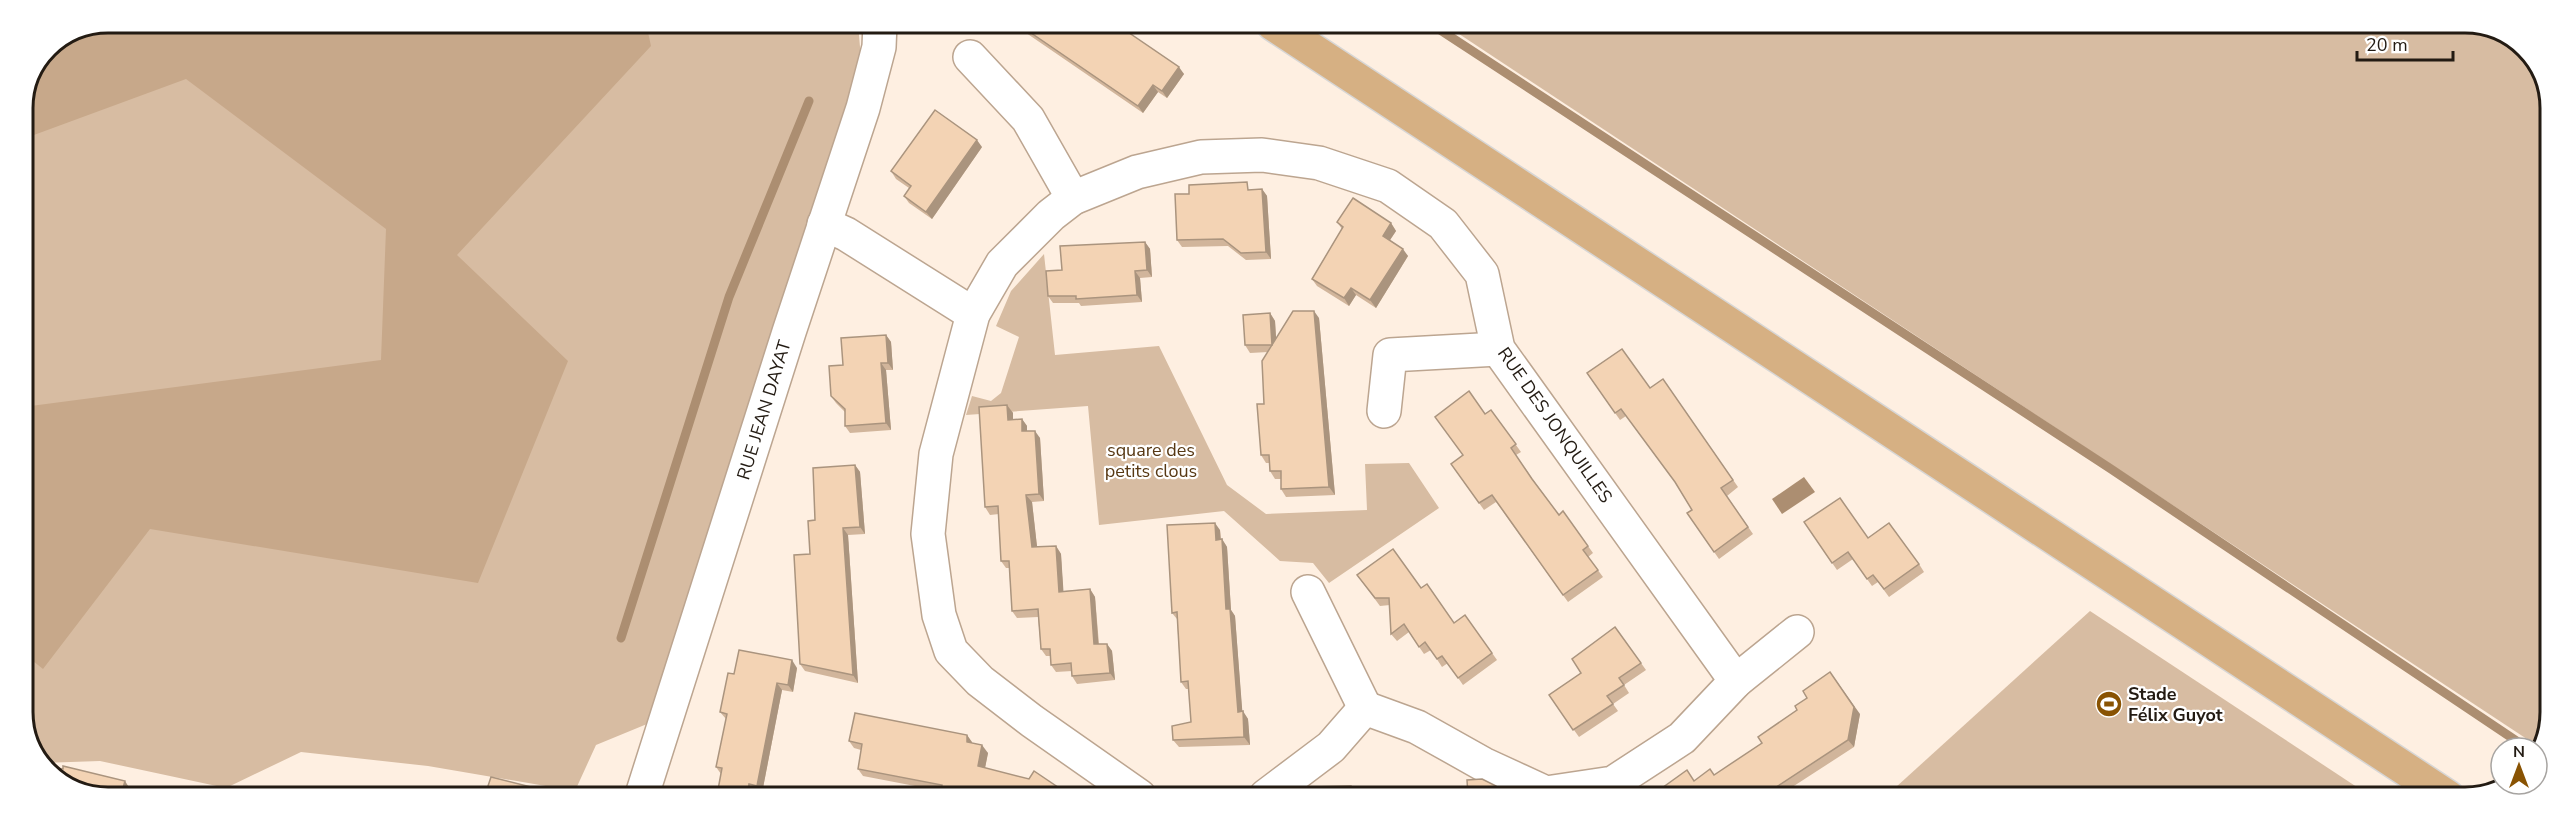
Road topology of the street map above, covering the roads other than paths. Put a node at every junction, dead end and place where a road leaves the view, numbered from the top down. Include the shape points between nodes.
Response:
1 (880, 33) edge
2 (1287, 33) edge
3 (970, 57) dead end
4 (1073, 198) junction
5 (824, 224) junction
6 (973, 314) junction
7 (1498, 349) junction
8 (1384, 411) dead end
9 (1308, 592) dead end
10 (1797, 632) dead end
11 (1736, 681) junction
12 (1365, 708) junction
13 (645, 787) edge
14 (1125, 787) edge
15 (1278, 787) edge
16 (1533, 787) edge
17 (1586, 787) edge
18 (2433, 787) edge

1 - 5 street, RUE JEAN DAYAT via 872,76
2 - 18 main road
3 - 4 street via 1029,119
4 - 6 street, RUE DES JONQUILLES via 1002,264
4 - 7 street, RUE DES JONQUILLES via 1137,172 1201,157 1262,155 1319,163 1388,186 1443,224 1482,274
5 - 6 street
5 - 13 street, RUE JEAN DAYAT
6 - 14 street, RUE DES JONQUILLES via 936,454 928,534 939,615 951,651 980,681
7 - 8 street via 1390,355
7 - 11 street, RUE DES JONQUILLES
9 - 12 street
10 - 11 street
11 - 17 street via 1682,738 1612,783
12 - 15 street via 1331,747
12 - 16 street via 1417,727

